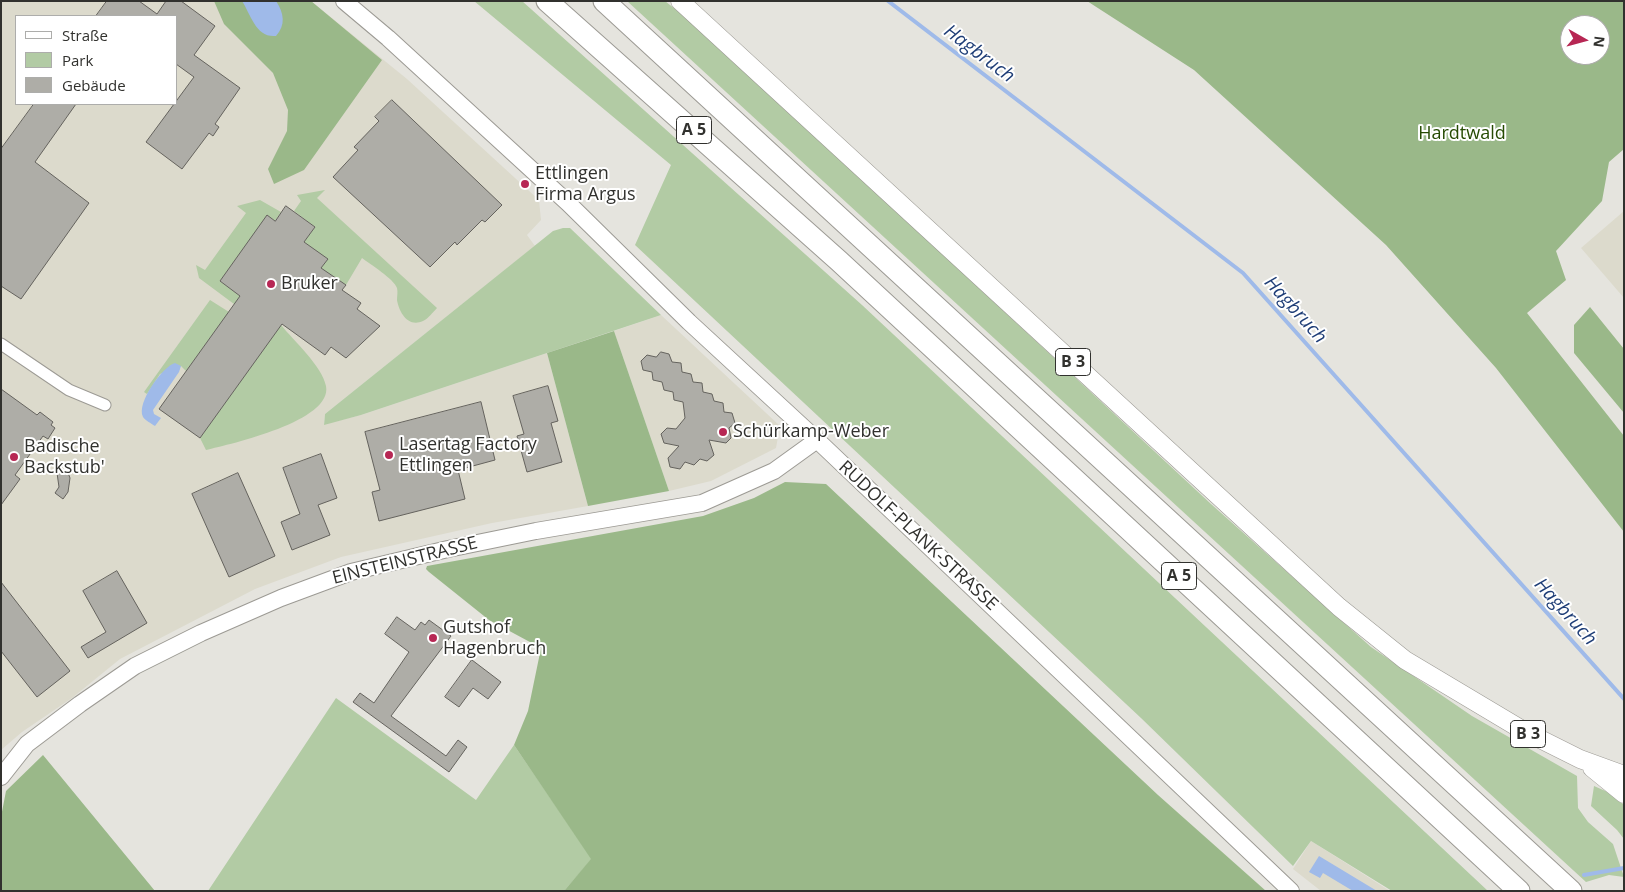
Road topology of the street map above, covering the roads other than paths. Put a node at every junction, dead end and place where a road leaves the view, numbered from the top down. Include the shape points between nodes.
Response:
1 (344, 1) edge
2 (547, 1) edge
3 (604, 1) edge
4 (680, 1) edge
5 (1, 344) edge
6 (104, 405) dead end
7 (817, 440) junction
8 (1580, 759) junction
9 (1624, 774) edge
10 (1, 777) edge
11 (1624, 794) edge
12 (1291, 891) edge
13 (1519, 891) edge
14 (1571, 891) edge

1 - 7 main road, RUDOLF-PLANK-STRASSE via 556,192 689,322
2 - 13 highway, A 5 via 839,260
3 - 14 highway, A 5
4 - 8 main road, B 3 via 1339,606 1405,660 1524,731
5 - 6 street via 69,390
7 - 10 main road, EINSTEINSTRASSE via 774,471 702,503 448,548 351,572 281,598 135,666 27,744
7 - 12 main road, RUDOLF-PLANK-STRASSE
8 - 9 main road, B 3
8 - 11 main road

